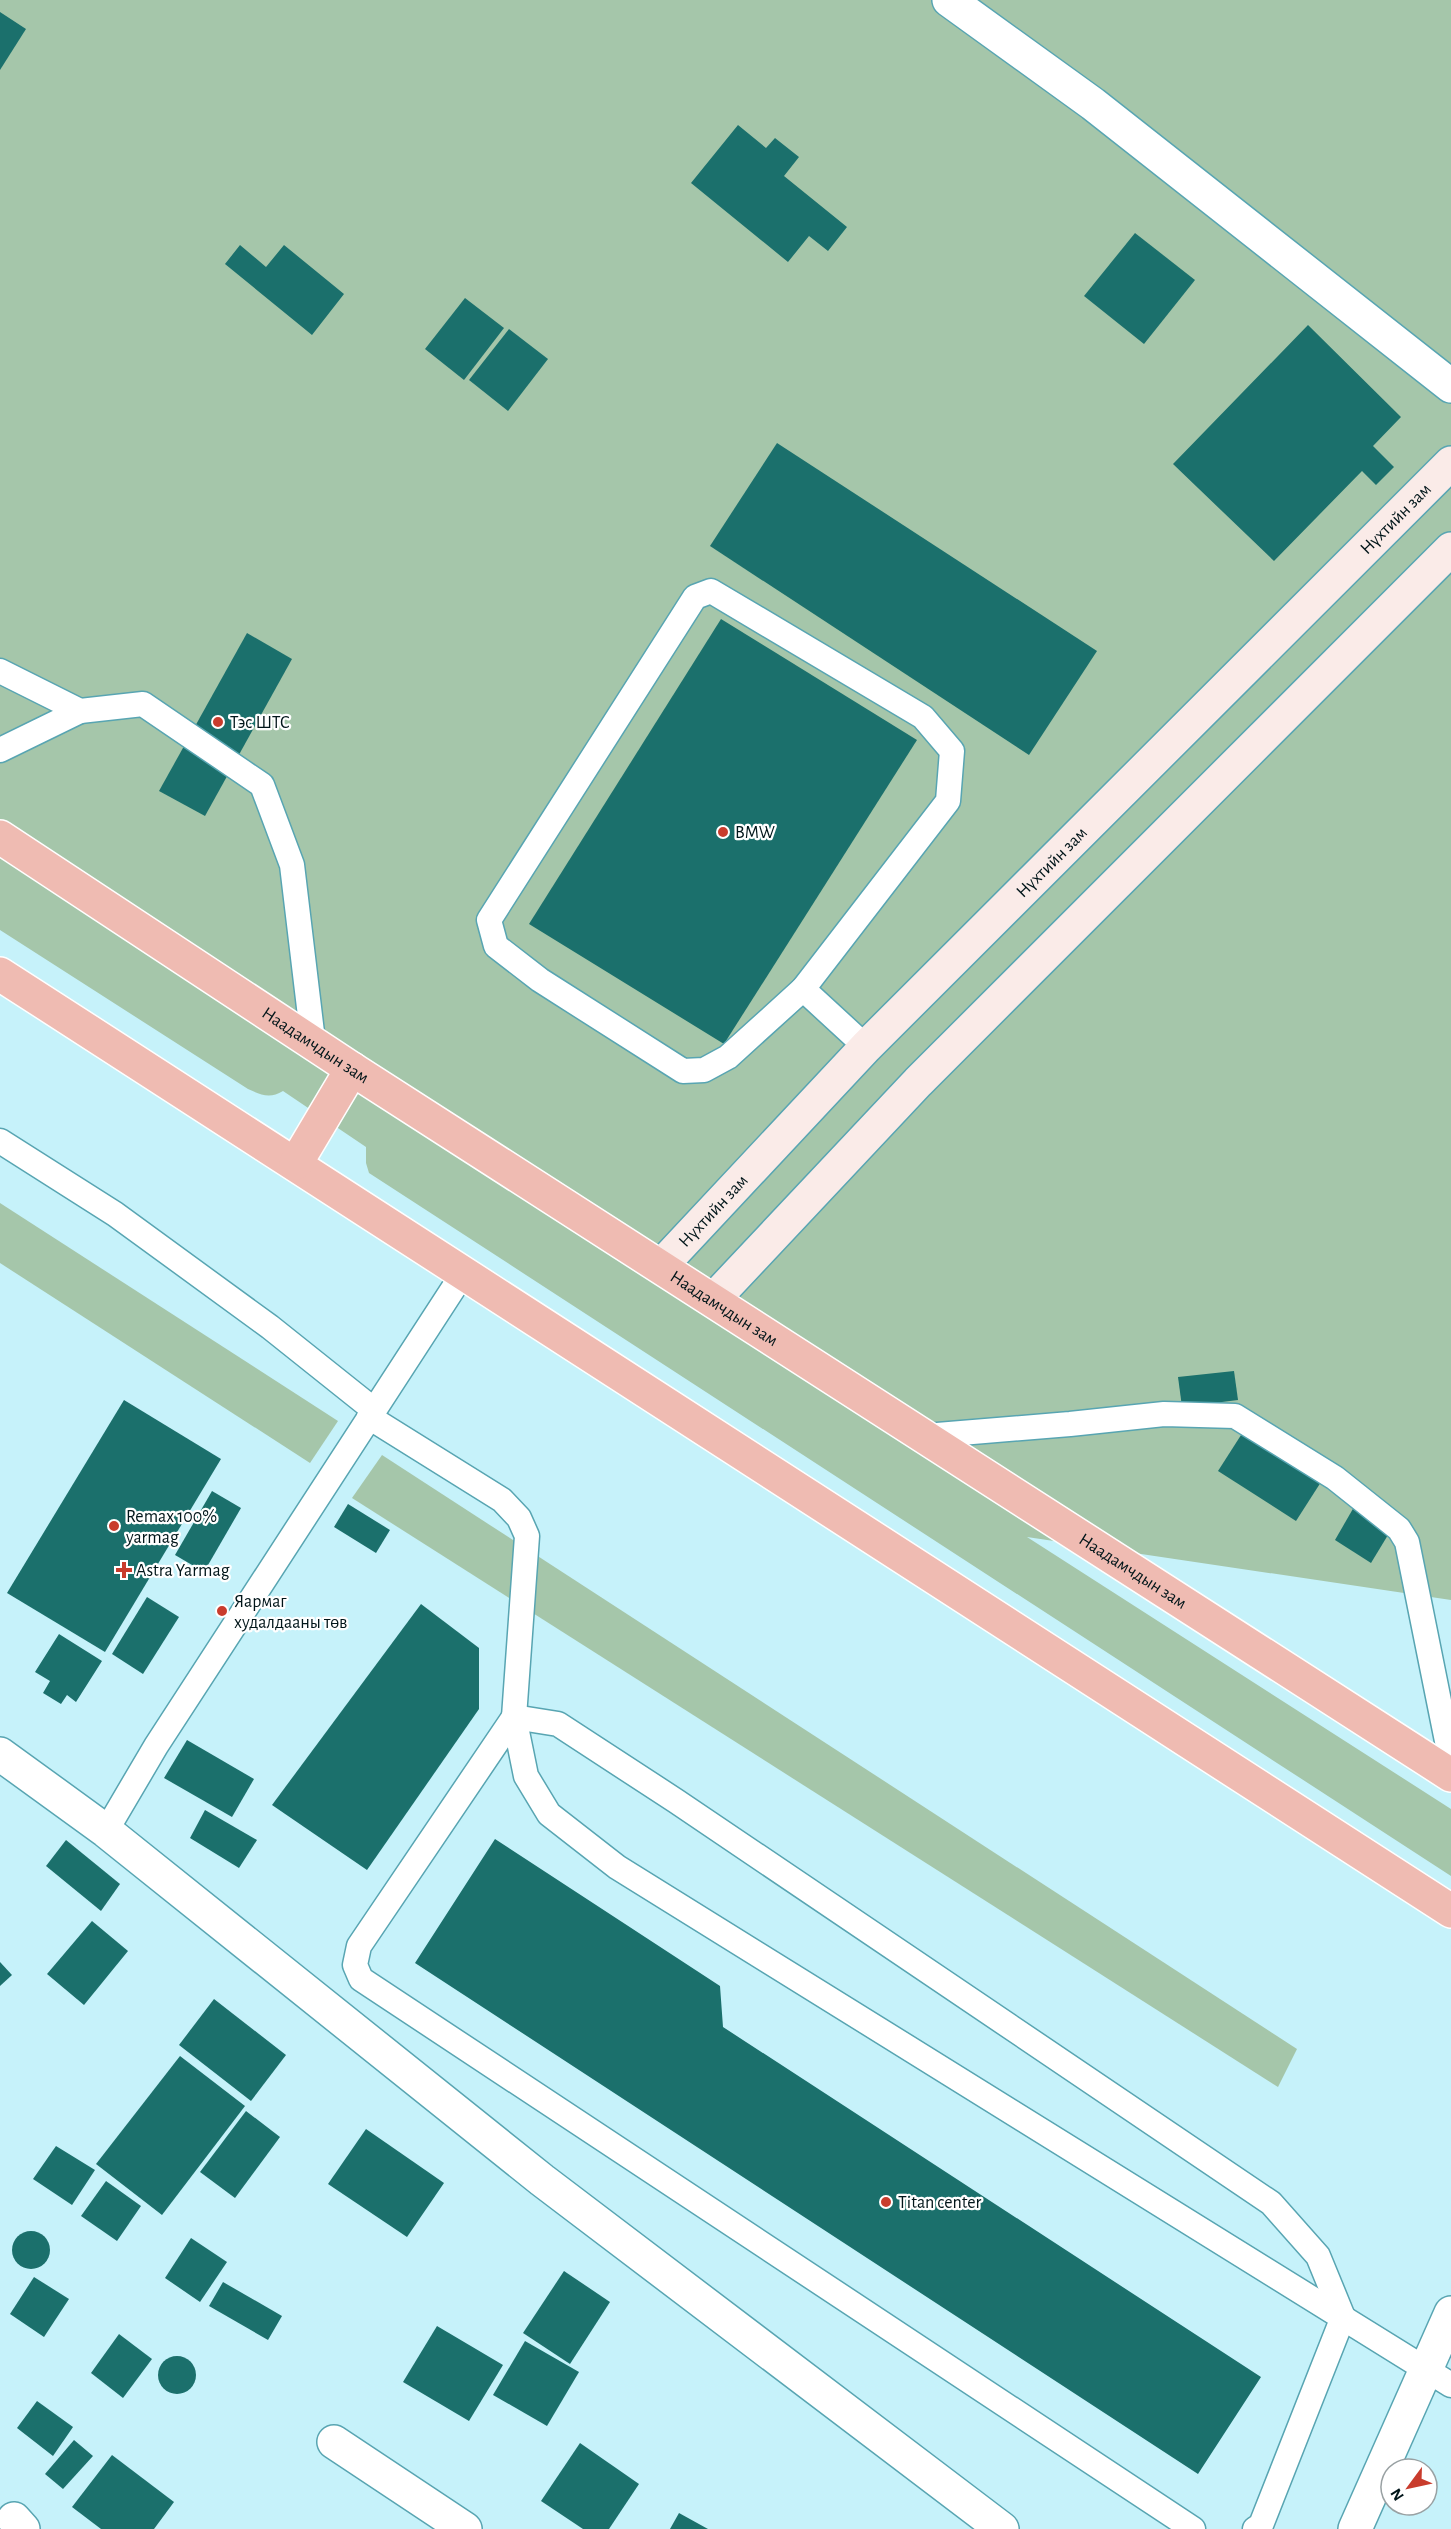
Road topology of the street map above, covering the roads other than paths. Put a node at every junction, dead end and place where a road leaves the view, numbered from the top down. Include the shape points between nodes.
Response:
1 (950, 0) edge
2 (1451, 386) edge
3 (1451, 463) edge
4 (1451, 549) edge
5 (0, 671) edge
6 (80, 711) junction
7 (0, 750) edge
8 (0, 837) edge
9 (0, 974) edge
10 (803, 989) junction
11 (312, 1041) junction
12 (866, 1047) junction
13 (352, 1069) junction
14 (0, 1141) edge
15 (296, 1163) junction
16 (661, 1266) junction
17 (464, 1272) junction
18 (713, 1300) junction
19 (372, 1413) junction
20 (925, 1436) junction
21 (514, 1717) junction
22 (0, 1754) edge
23 (1451, 1761) edge
24 (1451, 1775) edge
25 (106, 1832) junction
26 (1451, 1911) edge
27 (1451, 2313) edge
28 (1343, 2317) junction
29 (1439, 2377) edge
30 (334, 2442) dead end
31 (465, 2529) edge
32 (1002, 2529) edge
33 (1193, 2529) edge
34 (1255, 2529) edge
35 (1355, 2529) edge

1 - 2 street via 1092,105
3 - 12 main road, Нүхтийн зам
4 - 18 main road via 918,1082
5 - 6 lane
6 - 7 lane
6 - 11 lane via 143,704 262,785 292,865
8 - 11 highway, Наадамчдын зам
9 - 15 highway
10 - 10 lane via 948,801 952,751 923,717 711,591 695,597 489,920 496,946 540,980 683,1071 704,1070 728,1057
10 - 12 lane
11 - 13 highway, Наадамчдын зам
12 - 16 main road, Нүхтийн зам
13 - 15 highway
13 - 16 highway, Наадамчдын зам
14 - 19 lane via 115,1214 270,1327
15 - 17 highway
16 - 18 highway, Наадамчдын зам
17 - 19 lane
17 - 26 highway
18 - 20 highway, Наадамчдын зам
19 - 21 lane via 502,1500 519,1518 527,1536
19 - 25 lane via 156,1746
20 - 23 lane via 1164,1414 1235,1416 1335,1478 1399,1529 1407,1542
20 - 24 highway, Наадамчдын зам
21 - 28 lane via 558,1724 1271,2203 1318,2256
21 - 28 lane via 526,1776 549,1814 617,1867
21 - 33 lane via 359,1946 355,1965 362,1979
22 - 25 street
25 - 32 street via 542,2180
27 - 29 street
28 - 29 lane
28 - 34 lane via 1261,2525
29 - 35 street
30 - 31 street

